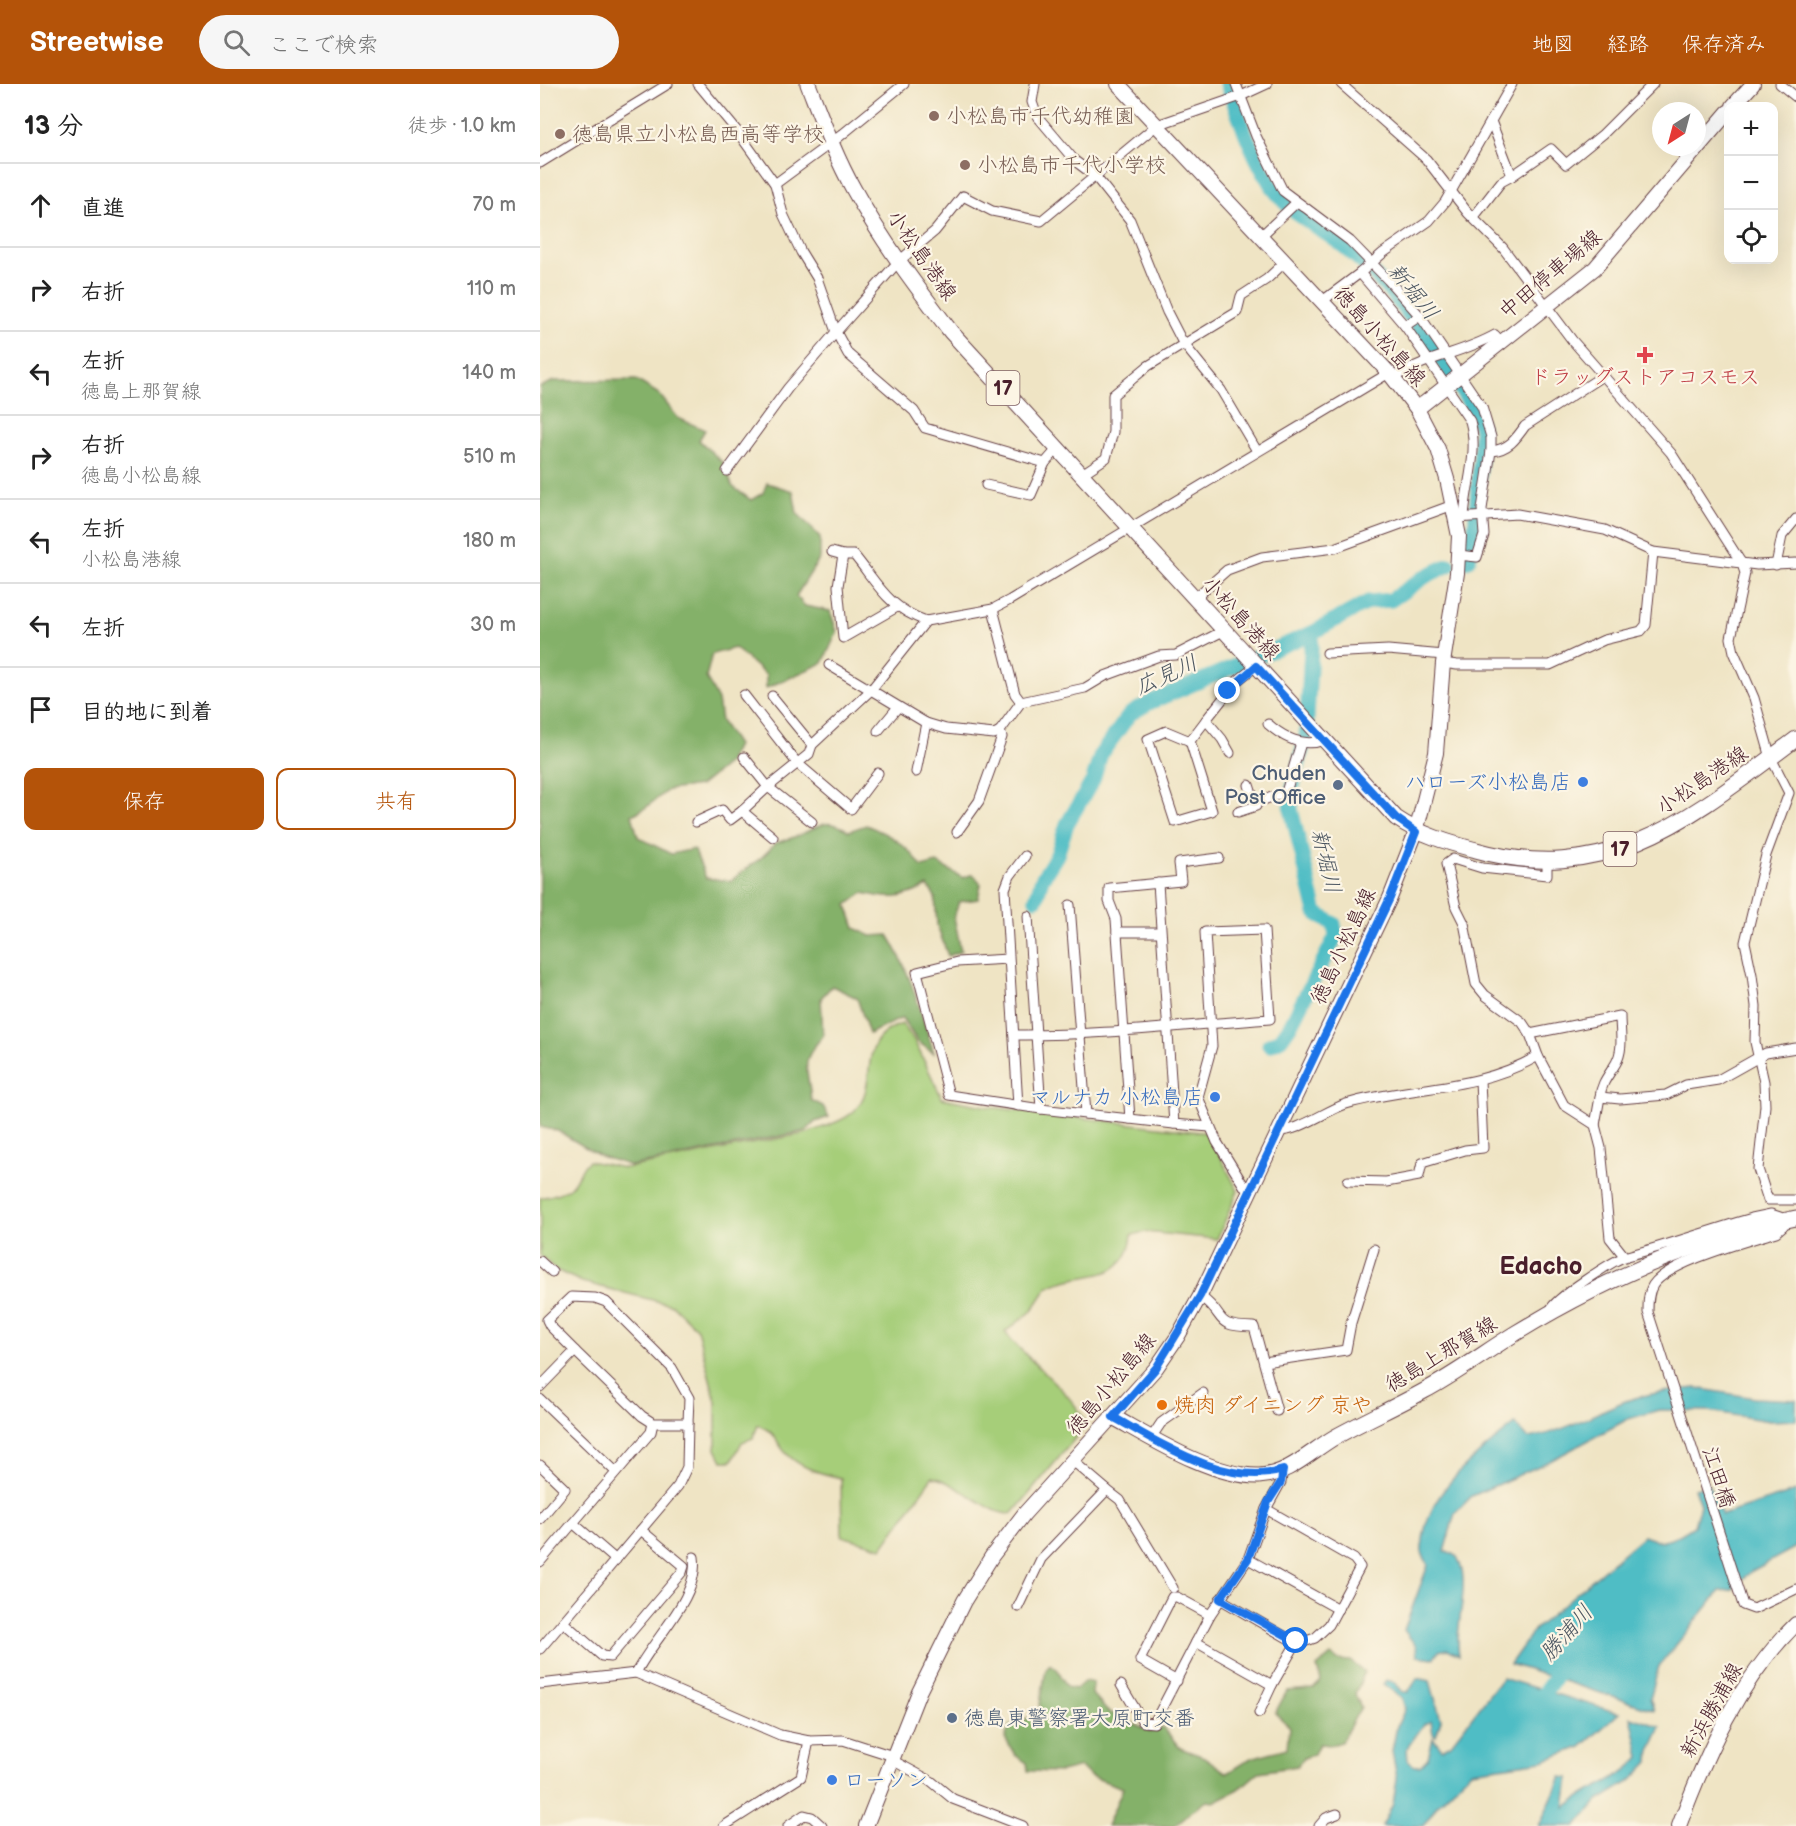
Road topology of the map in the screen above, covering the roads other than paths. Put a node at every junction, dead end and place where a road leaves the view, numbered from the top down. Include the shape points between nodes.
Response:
1 (668, 84) edge
2 (698, 84) edge
3 (808, 84) edge
4 (904, 84) edge
5 (1035, 84) edge
6 (1118, 84) edge
7 (1236, 84) edge
8 (1267, 84) edge
9 (1341, 84) edge
10 (1512, 84) edge
11 (1653, 84) edge
12 (1780, 84) edge
13 (1747, 86) edge
14 (1239, 96) junction
15 (1796, 97) edge
16 (1736, 102) edge
17 (1724, 117) edge
18 (1491, 122) junction
19 (1157, 125) junction
20 (831, 142) junction
21 (540, 163) edge
22 (1095, 176) junction
23 (1512, 176) junction
24 (775, 184) junction
25 (1452, 191) junction
26 (1295, 204) junction
27 (1473, 218) junction
28 (1261, 236) junction
29 (898, 262) junction
30 (1285, 262) junction
31 (1366, 268) junction
32 (1321, 302) junction
33 (1546, 307) junction
34 (1412, 321) junction
35 (836, 332) junction
36 (1502, 342) junction
37 (1183, 344) junction
38 (1437, 356) junction
39 (1604, 375) junction
40 (1391, 376) junction
41 (1453, 379) junction
42 (1417, 409) junction
43 (1058, 448) junction
44 (1257, 451) junction
45 (1491, 451) junction
46 (1045, 463) junction
47 (727, 471) dead end
48 (1082, 474) junction
49 (986, 485) dead end
50 (1460, 514) junction
51 (1480, 516) junction
52 (1796, 519) edge
53 (1131, 529) junction
54 (832, 552) dead end
55 (1653, 552) junction
56 (843, 555) junction
57 (1466, 556) junction
58 (1796, 563) edge
59 (1742, 564) junction
60 (1776, 565) junction
61 (1196, 598) junction
62 (897, 607) junction
63 (993, 609) junction
64 (926, 621) junction
65 (1225, 630) junction
66 (1327, 653) dead end
67 (1444, 659) junction
68 (1253, 662) junction
69 (829, 665) dead end
70 (871, 690) junction
71 (744, 694) dead end
72 (772, 696) dead end
73 (1021, 702) junction
74 (898, 707) junction
75 (1206, 720) junction
76 (926, 723) junction
77 (1268, 724) dead end
78 (1000, 731) junction
79 (878, 732) dead end
80 (1796, 739) edge
81 (1324, 740) junction
82 (1190, 741) junction
83 (1301, 743) junction
84 (812, 745) junction
85 (1230, 753) dead end
86 (744, 757) dead end
87 (1771, 758) junction
88 (797, 763) junction
89 (916, 772) dead end
90 (878, 773) dead end
91 (1249, 785) dead end
92 (768, 787) junction
93 (1792, 795) edge
94 (1255, 802) junction
95 (742, 811) junction
96 (1238, 812) dead end
97 (696, 822) dead end
98 (812, 822) dead end
99 (957, 831) dead end
100 (1416, 832) junction
101 (773, 837) dead end
102 (1025, 856) dead end
103 (1219, 858) dead end
104 (1547, 860) junction
105 (1158, 883) junction
106 (1070, 905) dead end
107 (1028, 916) dead end
108 (1117, 932) junction
109 (1160, 932) junction
110 (1008, 959) junction
111 (1211, 1023) junction
112 (1167, 1027) junction
113 (1123, 1030) junction
114 (1080, 1033) junction
115 (1530, 1034) junction
116 (1014, 1035) junction
117 (1036, 1035) junction
118 (1796, 1048) edge
119 (1538, 1056) junction
120 (1758, 1058) junction
121 (1480, 1080) junction
122 (1600, 1097) junction
123 (1018, 1106) junction
124 (1041, 1109) junction
125 (1086, 1114) junction
126 (1130, 1119) junction
127 (1174, 1125) junction
128 (1595, 1125) junction
129 (1210, 1127) junction
130 (1279, 1130) junction
131 (1348, 1181) dead end
132 (1249, 1194) junction
133 (1796, 1200) edge
134 (1792, 1217) edge
135 (1374, 1250) dead end
136 (1625, 1257) junction
137 (540, 1261) edge
138 (552, 1272) dead end
139 (1200, 1296) junction
140 (1550, 1313) junction
141 (575, 1351) junction
142 (1264, 1362) junction
143 (540, 1387) edge
144 (1203, 1393) dead end
145 (540, 1399) edge
146 (1276, 1411) dead end
147 (1113, 1417) junction
148 (653, 1423) junction
149 (688, 1423) junction
150 (1151, 1437) junction
151 (1073, 1461) junction
152 (540, 1465) edge
153 (1283, 1470) junction
154 (616, 1472) junction
155 (1107, 1490) junction
156 (1266, 1509) junction
157 (540, 1519) edge
158 (573, 1523) junction
159 (641, 1530) junction
160 (694, 1557) dead end
161 (1248, 1559) junction
162 (616, 1560) junction
163 (540, 1562) edge
164 (1173, 1588) dead end
165 (1796, 1589) edge
166 (1220, 1599) junction
167 (1018, 1607) dead end
168 (1338, 1610) junction
169 (1210, 1615) junction
170 (563, 1622) junction
171 (1796, 1624) edge
172 (1196, 1642) junction
173 (1298, 1644) junction
174 (540, 1649) edge
175 (636, 1673) junction
176 (1177, 1681) junction
177 (540, 1684) edge
178 (1272, 1684) junction
179 (1121, 1685) dead end
180 (1259, 1713) dead end
181 (809, 1741) junction
182 (893, 1758) junction
183 (1337, 1814) dead end
184 (724, 1826) edge
185 (788, 1826) edge
186 (822, 1826) edge
187 (866, 1826) edge
188 (1023, 1826) edge
189 (1319, 1826) edge
190 (1678, 1826) edge

1 - 21 street
2 - 24 street
3 - 20 main road, 小松島港線 / 17
4 - 20 street
5 - 22 street via 1032,102 1037,116 1075,161
6 - 19 main road, 徳島小松島線
7 - 14 street
8 - 14 street
9 - 25 street via 1426,159
10 - 18 street
11 - 23 street via 1566,164 1551,149
12 - 15 street
13 - 16 main road
14 - 19 street
14 - 26 street via 1275,176
17 - 33 main road, 中田停車場線 via 1606,258
18 - 23 street
18 - 25 street
19 - 22 street
19 - 28 main road, 徳島小松島線
20 - 24 street
20 - 29 main road, 小松島港線 / 17 via 853,188
22 - 29 street via 1041,220 992,211 963,196 935,231
22 - 37 street via 1130,220
23 - 27 street via 1501,182
24 - 35 street via 783,214 817,278
25 - 27 street
25 - 31 street via 1429,221
26 - 28 street
26 - 31 street via 1350,242
27 - 33 street via 1503,248
28 - 30 main road, 徳島小松島線
29 - 35 street
29 - 43 main road, 小松島港線 / 17 via 951,332
30 - 32 main road, 徳島小松島線
30 - 37 street via 1241,296 1237,312
31 - 32 street
31 - 34 street
31 - 34 street
32 - 40 main road, 徳島小松島線
33 - 36 main road, 中田停車場線
33 - 39 street
34 - 38 street
34 - 38 street
35 - 46 street via 848,354 914,411 925,428
35 - 47 street via 788,388
36 - 38 street via 1496,335
36 - 41 main road, 中田停車場線
37 - 44 street via 1221,390
37 - 48 street via 1113,395 1113,432 1106,458
38 - 40 street
38 - 41 street
38 - 41 street
39 - 45 street via 1525,426 1519,438
39 - 59 street via 1671,453
40 - 42 main road, 徳島小松島線
40 - 44 street
41 - 42 main road, 中田停車場線
41 - 45 street via 1487,417
41 - 50 street via 1474,435
42 - 50 main road, 徳島小松島線 via 1438,449
43 - 46 street
43 - 48 main road, 小松島港線 / 17
44 - 53 street
45 - 51 street
46 - 49 street via 1031,495
48 - 53 main road, 小松島港線 / 17
50 - 51 street
50 - 57 main road, 徳島小松島線
50 - 61 street via 1335,548 1262,556 1227,570
51 - 55 street via 1517,514 1582,524
51 - 57 street via 1482,544 1477,557
52 - 60 street via 1782,536
53 - 61 main road, 小松島港線 / 17
53 - 63 street
54 - 56 street
55 - 59 street
55 - 67 street via 1646,625 1641,631 1604,640 1550,664
56 - 62 street via 854,555
56 - 62 street via 838,586 843,638
57 - 67 main road, 徳島小松島線
58 - 60 street
59 - 60 street
59 - 87 street via 1745,573 1731,638
61 - 65 main road, 小松島港線 / 17
62 - 64 street
63 - 64 street
63 - 73 street via 1015,694
64 - 70 street
65 - 68 main road, 小松島港線 / 17
65 - 73 street via 1176,655 1160,656 1105,676 1085,688
66 - 67 street via 1388,650
67 - 100 main road, 徳島小松島線 via 1436,753
68 - 75 street
68 - 81 main road, 小松島港線 / 17
69 - 70 street
70 - 74 street
70 - 84 street
71 - 88 street
72 - 84 street
73 - 78 street
74 - 76 street
74 - 79 street
75 - 82 street
75 - 85 street
76 - 78 street via 946,729 994,734
76 - 89 street
77 - 83 street
78 - 99 street via 1002,737 978,801
80 - 87 main road, 小松島港線 / 17
81 - 83 street
81 - 100 main road, 小松島港線 / 17 via 1396,818
82 - 82 street via 1166,731 1148,740 1175,822 1212,811
83 - 94 street via 1286,792
84 - 88 street via 809,754
86 - 92 street
87 - 93 street
87 - 104 main road, 小松島港線 / 17 via 1695,814 1661,833 1625,848 1580,858
88 - 90 street via 851,809
88 - 92 street
91 - 94 street
92 - 95 street
92 - 98 street
93 - 120 street via 1766,855 1745,942 1756,1006
94 - 96 street via 1256,807
95 - 97 street via 730,820 722,810
95 - 101 street
100 - 104 main road, 小松島港線 / 17 via 1487,853
100 - 130 main road, 徳島小松島線 via 1390,898
102 - 110 street via 1005,889
103 - 105 street via 1179,863 1181,881
104 - 115 street via 1548,875 1482,868 1453,859 1446,864 1464,923 1476,984 1522,1022
105 - 108 street via 1109,888
105 - 109 street
106 - 114 street
107 - 117 street
108 - 109 street
108 - 113 street
109 - 112 street
110 - 116 street
110 - 123 street via 957,962 917,972 949,1095
111 - 111 street via 1205,932 1264,930 1270,1019
111 - 112 street
111 - 129 street via 1212,1046 1198,1097
112 - 113 street
112 - 127 street
113 - 114 street
113 - 126 street
114 - 117 street
114 - 125 street
115 - 119 street
115 - 122 street via 1620,1016 1621,1047
116 - 117 street
116 - 123 street
117 - 124 street
118 - 120 street
119 - 121 street via 1509,1072
119 - 128 street via 1564,1106
120 - 122 street via 1719,1080 1686,1085 1666,1095
120 - 133 street via 1766,1106 1758,1169 1768,1200
121 - 130 street via 1347,1104 1295,1130
121 - 131 street via 1483,1148 1422,1163 1419,1176 1386,1182
122 - 128 street
123 - 124 street
124 - 125 street
125 - 126 street
126 - 127 street
127 - 129 street
128 - 136 street via 1610,1238
129 - 132 street
130 - 132 main road, 徳島小松島線
132 - 139 main road, 徳島小松島線
134 - 136 street via 1771,1214 1752,1218
134 - 140 main road, 徳島上那賀線 via 1662,1258
134 - 165 street, 江田橋 via 1776,1232 1671,1270 1652,1287 1648,1312 1743,1605 1754,1609
135 - 142 street via 1346,1350
136 - 140 street via 1563,1296 1552,1305
137 - 138 street
139 - 142 street via 1215,1308 1221,1322 1254,1327
139 - 147 main road, 徳島小松島線 via 1156,1368
140 - 153 main road, 徳島上那賀線 via 1426,1390 1334,1438
141 - 143 street
141 - 148 street
141 - 149 street via 547,1320 571,1298 606,1302 672,1368 688,1398
142 - 146 street
144 - 150 street via 1161,1422
145 - 154 street
147 - 150 main road, 徳島上那賀線
147 - 151 main road, 徳島小松島線
148 - 149 street
148 - 154 street via 651,1432
149 - 159 street via 687,1467 678,1486
150 - 153 main road, 徳島上那賀線 via 1232,1473 1260,1476
151 - 155 street
151 - 182 main road, 徳島小松島線 via 1024,1514 964,1601 924,1681
152 - 157 street via 565,1489
153 - 156 street
154 - 158 street
155 - 164 street via 1120,1500
155 - 167 street via 1041,1559
156 - 161 street
156 - 168 street via 1354,1558 1360,1567
158 - 162 street
158 - 163 street
159 - 162 street
159 - 170 street via 684,1566 610,1657 602,1656
160 - 175 street via 694,1580
161 - 166 street
161 - 168 street
162 - 170 street
166 - 169 street
166 - 173 street
168 - 173 street via 1323,1633
169 - 172 street
169 - 176 street via 1172,1597 1140,1660
170 - 174 street
171 - 190 main road, 新浜勝浦線 via 1762,1662 1731,1710
172 - 176 street
172 - 178 street
173 - 178 street
175 - 177 street
175 - 181 street via 780,1735
176 - 179 street via 1158,1719 1149,1724 1138,1715
178 - 180 street
181 - 182 street via 843,1740
181 - 184 street via 801,1777
182 - 187 main road, 徳島小松島線
182 - 188 street via 932,1781 953,1799
183 - 189 street
185 - 186 street via 804,1815

